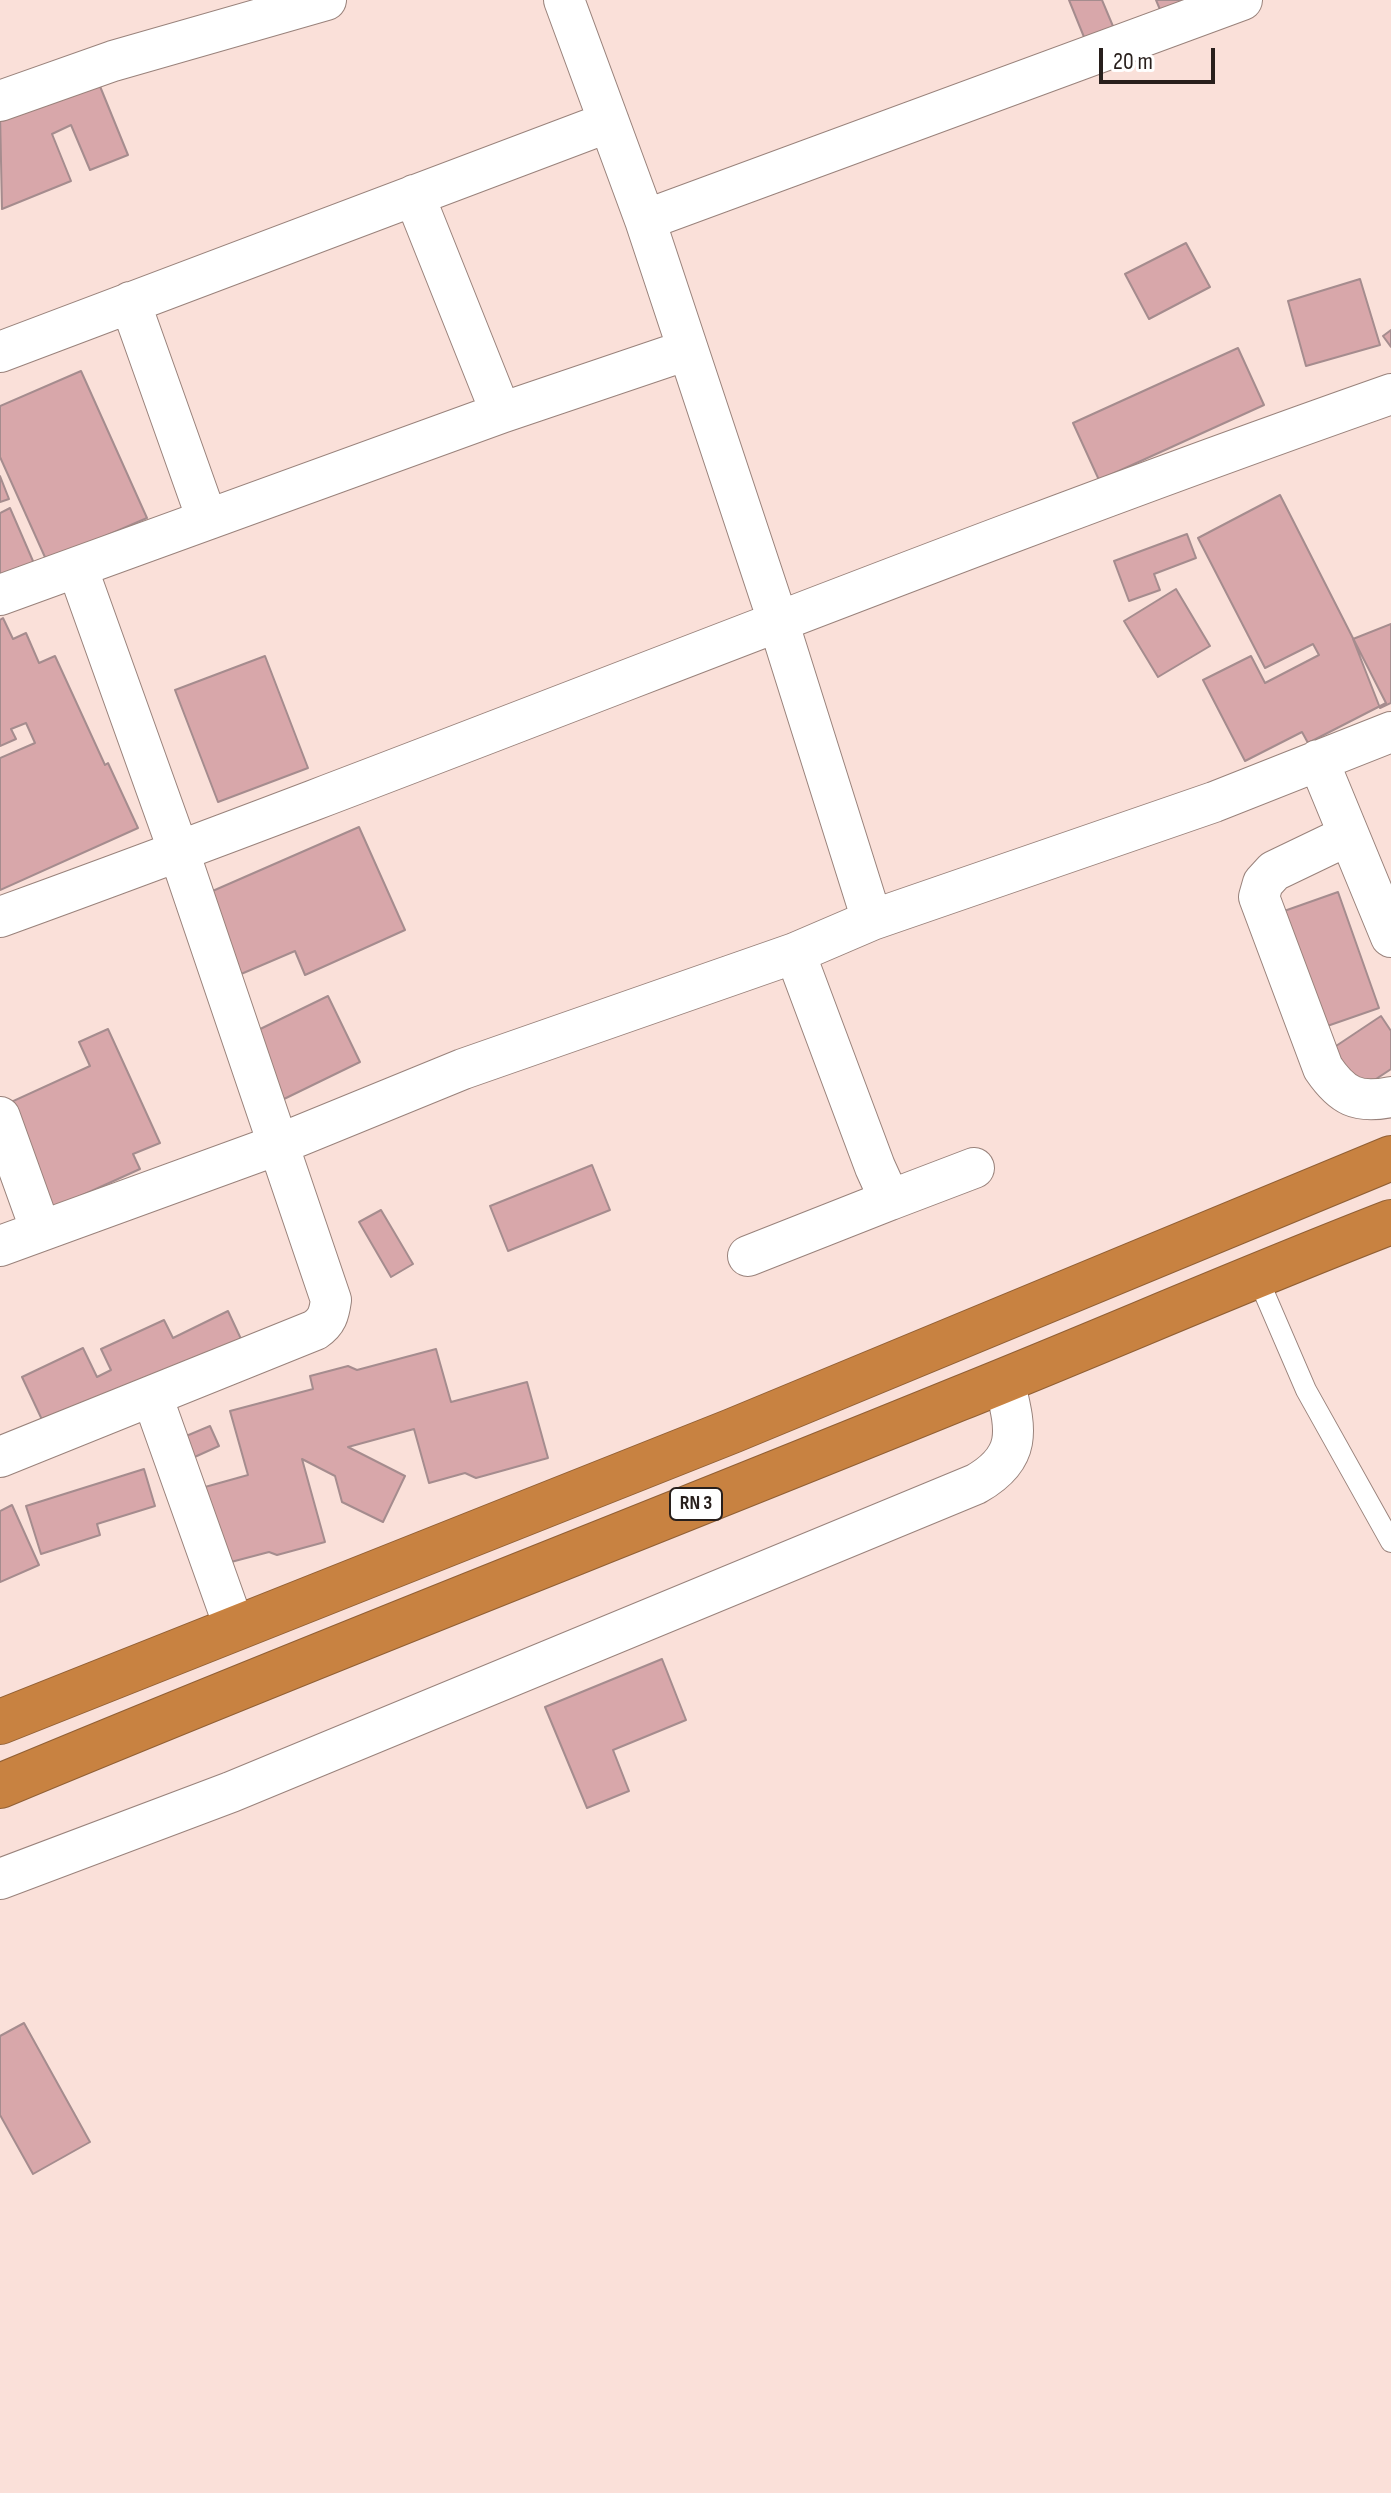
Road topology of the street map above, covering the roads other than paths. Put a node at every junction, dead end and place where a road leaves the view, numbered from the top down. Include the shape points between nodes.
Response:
1 (326, 0) edge
2 (564, 0) edge
3 (1242, 0) edge
4 (0, 101) edge
5 (609, 122) junction
6 (414, 195) junction
7 (645, 220) junction
8 (130, 302) junction
9 (687, 350) junction
10 (0, 352) edge
11 (1391, 394) edge
12 (501, 413) junction
13 (207, 519) junction
14 (77, 567) junction
15 (0, 595) edge
16 (778, 621) junction
17 (1391, 732) edge
18 (1318, 760) junction
19 (1349, 835) junction
20 (179, 852) junction
21 (0, 917) edge
22 (872, 920) junction
23 (1391, 937) edge
24 (795, 953) junction
25 (1391, 1097) edge
26 (0, 1117) edge
27 (277, 1145) junction
28 (1391, 1158) edge
29 (974, 1168) dead end
30 (890, 1200) junction
31 (1391, 1222) edge
32 (41, 1231) junction
33 (0, 1246) edge
34 (748, 1256) dead end
35 (1256, 1274) junction
36 (1004, 1380) junction
37 (152, 1396) junction
38 (0, 1457) edge
39 (1391, 1542) edge
40 (235, 1629) junction
41 (0, 1722) edge
42 (0, 1786) edge
43 (0, 1879) edge

1 - 4 street via 113,61
2 - 5 street
3 - 7 street
5 - 6 street
5 - 7 street
6 - 8 street
6 - 12 street
7 - 9 street
8 - 10 street
8 - 13 street
9 - 12 street
9 - 16 street
11 - 16 street
12 - 13 street
13 - 14 street
14 - 15 street
14 - 20 street
16 - 20 street
16 - 22 street
17 - 18 street
18 - 19 street
18 - 22 street via 1214,802
19 - 23 street
19 - 25 street via 1274,871 1259,897 1323,1068 1349,1096
20 - 21 street
20 - 27 street
22 - 24 street
24 - 27 street via 463,1069
24 - 30 street
26 - 32 street
27 - 32 street
27 - 37 street via 331,1300 325,1323
28 - 40 highway, RN 3 via 732,1431
29 - 30 street
30 - 34 street
31 - 35 highway, RN 3
32 - 33 street
35 - 36 highway, RN 3
35 - 39 lane via 1306,1390
36 - 42 highway, RN 3
36 - 43 street via 1015,1429 997,1472 976,1484 231,1792
37 - 38 street
37 - 40 street
40 - 41 highway, RN 3

